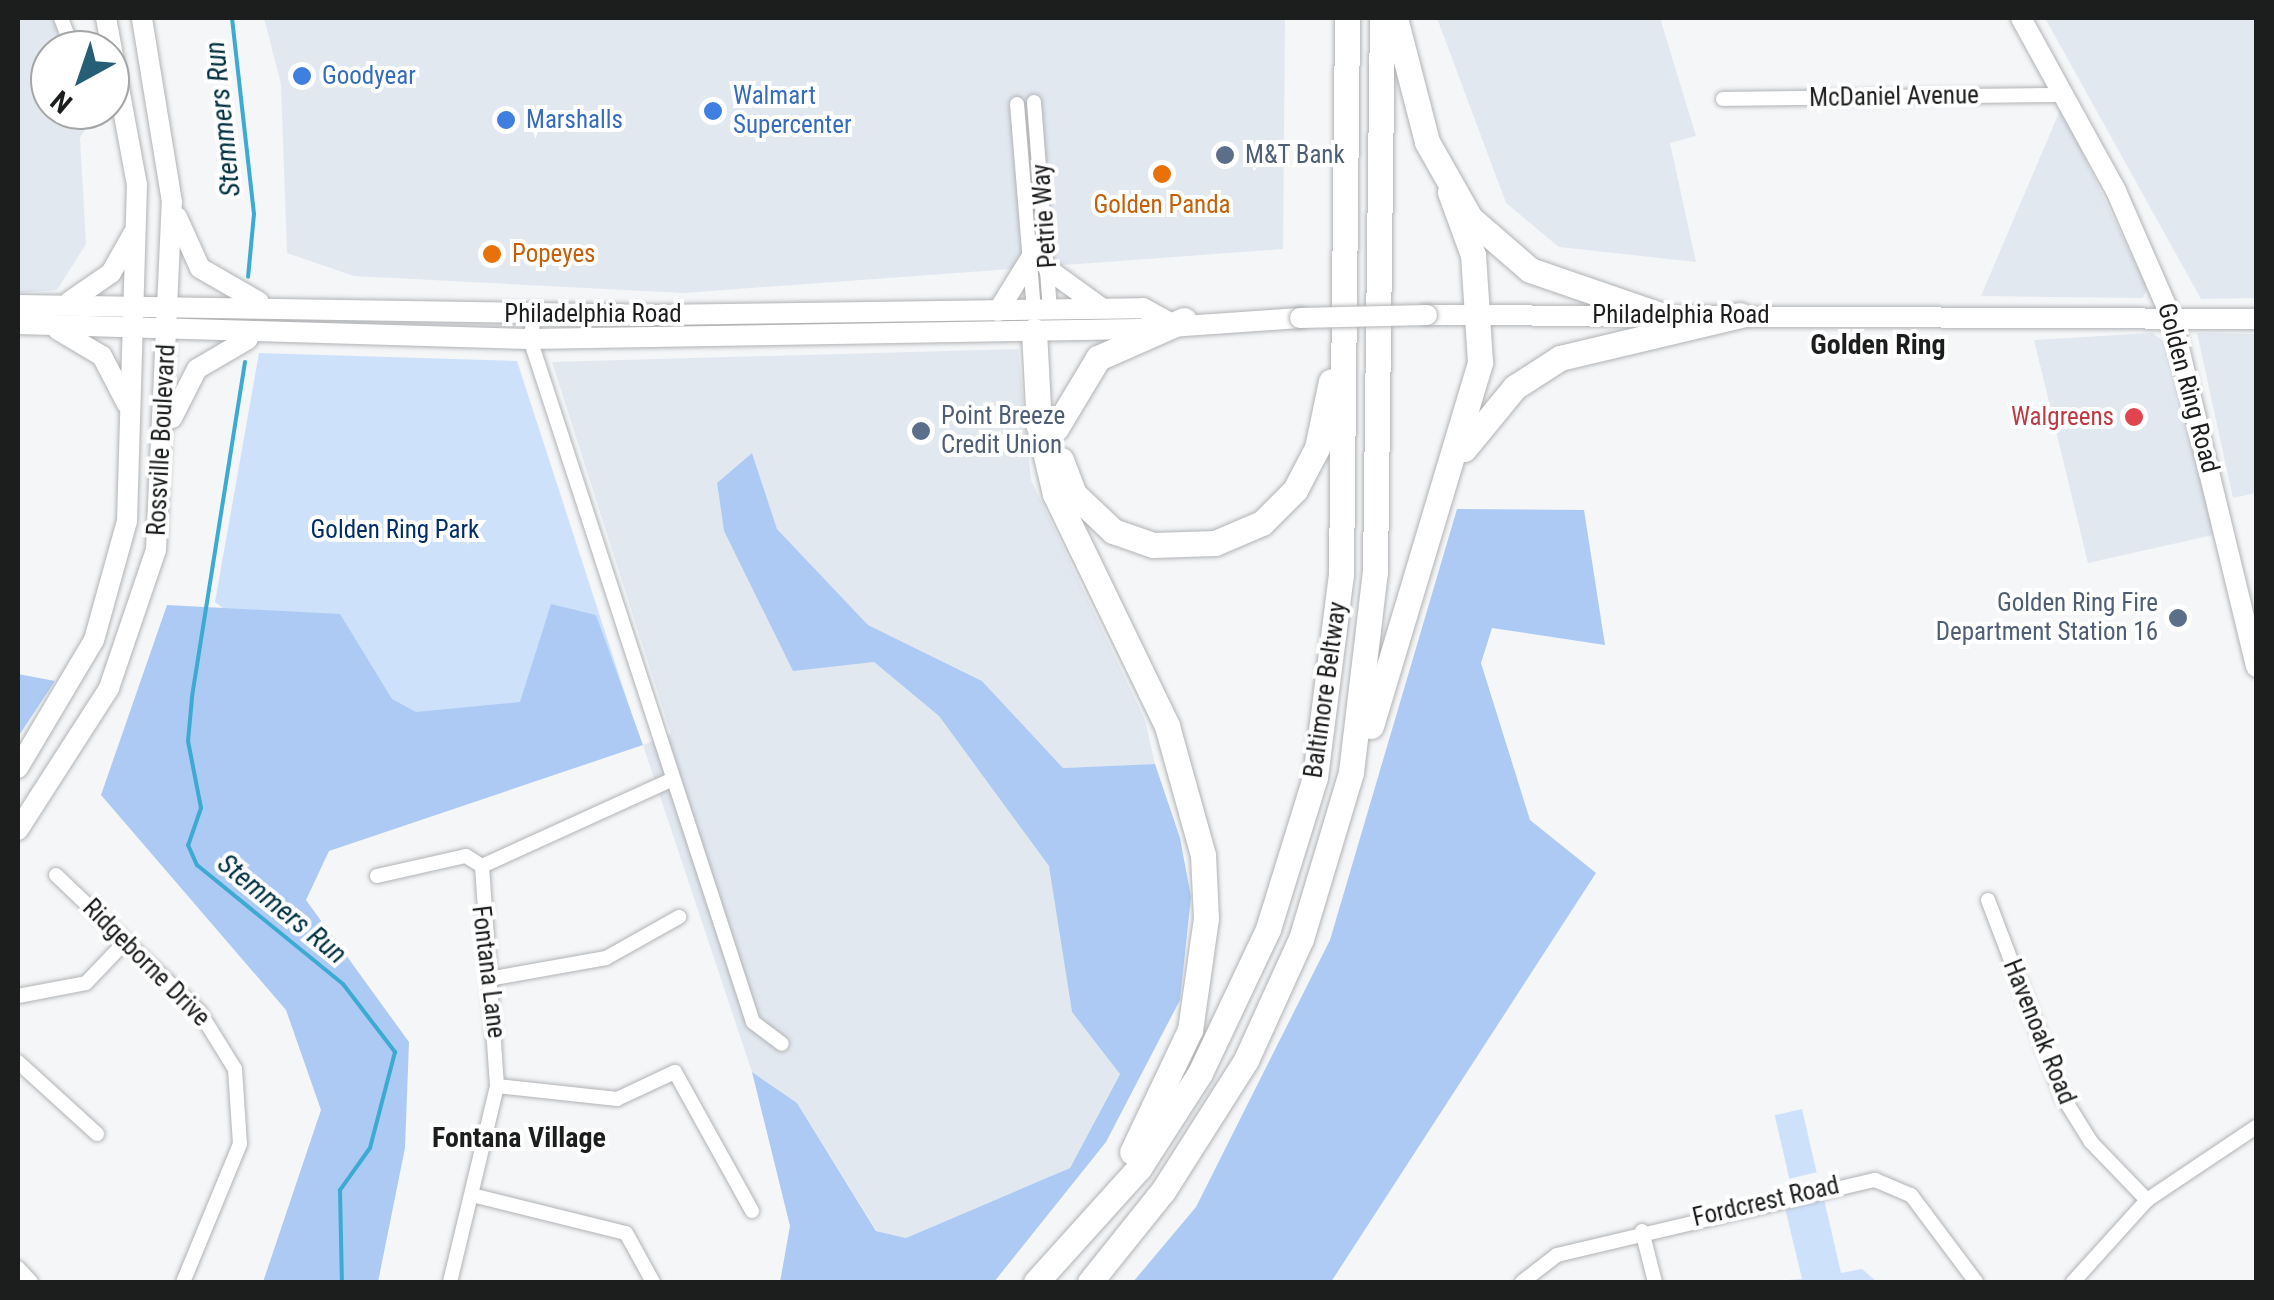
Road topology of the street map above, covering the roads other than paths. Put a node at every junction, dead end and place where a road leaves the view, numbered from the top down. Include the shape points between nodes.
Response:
1 (106, 18) edge
2 (142, 18) edge
3 (1346, 18) edge
4 (1382, 18) edge
5 (1395, 18) edge
6 (2021, 18) edge
7 (2064, 95) junction
8 (1723, 99) dead end
9 (1034, 102) dead end
10 (1017, 104) dead end
11 (1450, 192) junction
12 (172, 202) junction
13 (136, 228) junction
14 (1034, 253) junction
15 (1049, 270) junction
16 (67, 304) junction
17 (18, 305) edge
18 (134, 305) junction
19 (168, 306) junction
20 (280, 309) junction
21 (1105, 309) junction
22 (998, 311) junction
23 (1343, 313) junction
24 (1740, 314) junction
25 (535, 315) junction
26 (1480, 315) junction
27 (1661, 315) junction
28 (2172, 319) junction
29 (2256, 319) edge
30 (1042, 320) junction
31 (1175, 320) junction
32 (18, 324) edge
33 (42, 325) junction
34 (133, 331) junction
35 (167, 333) junction
36 (256, 336) junction
37 (530, 339) junction
38 (1056, 428) junction
39 (134, 430) junction
40 (162, 454) junction
41 (1442, 489) junction
42 (2256, 667) edge
43 (18, 768) edge
44 (1351, 772) junction
45 (673, 779) junction
46 (18, 830) edge
47 (482, 866) junction
48 (56, 875) dead end
49 (377, 876) dead end
50 (1988, 900) dead end
51 (678, 917) dead end
52 (126, 941) junction
53 (494, 978) junction
54 (18, 996) edge
55 (782, 1044) dead end
56 (18, 1062) edge
57 (497, 1086) junction
58 (2256, 1126) edge
59 (97, 1134) dead end
60 (476, 1196) junction
61 (2147, 1200) junction
62 (752, 1211) dead end
63 (1642, 1231) junction
64 (18, 1268) edge
65 (31, 1282) edge
66 (183, 1282) edge
67 (450, 1282) edge
68 (653, 1282) edge
69 (1032, 1282) edge
70 (1090, 1282) edge
71 (1522, 1282) edge
72 (1655, 1282) edge
73 (1976, 1282) edge
74 (2073, 1282) edge

1 - 13 main road, Rossville Boulevard via 133,136
2 - 12 main road, Rossville Boulevard
3 - 23 highway, Baltimore Beltway
4 - 44 highway, Baltimore Beltway via 1375,572
5 - 11 highway via 1417,116
6 - 7 main road, Golden Ring Road
7 - 8 street, McDaniel Avenue
7 - 28 main road, Golden Ring Road
9 - 15 street, Petrie Way
10 - 14 street, Petrie Way
11 - 26 highway via 1473,255
11 - 27 highway via 1530,270
12 - 19 main road, Rossville Boulevard
12 - 20 main road via 200,268 224,288
13 - 16 main road via 111,273
13 - 18 main road, Rossville Boulevard
14 - 22 main road
14 - 30 street, Petrie Way
15 - 21 main road
15 - 30 street, Petrie Way
16 - 17 main road, Philadelphia Road
16 - 18 main road, Philadelphia Road
18 - 19 main road, Philadelphia Road
18 - 34 main road, Rossville Boulevard
19 - 20 main road, Philadelphia Road
19 - 35 main road, Rossville Boulevard
20 - 25 main road, Philadelphia Road
21 - 30 main road, Philadelphia Road
21 - 31 main road, Philadelphia Road via 1142,308
22 - 25 main road, Philadelphia Road
22 - 30 main road, Philadelphia Road
23 - 38 highway via 1310,466 1275,512 1233,538 1175,547 1113,530 1074,494
23 - 69 highway, Baltimore Beltway via 1334,665 1292,864 1242,992 1184,1099 1125,1185
24 - 27 main road, Philadelphia Road
24 - 28 main road, Philadelphia Road
24 - 41 highway via 1612,339 1547,366 1481,424
25 - 37 street
26 - 27 main road, Philadelphia Road
26 - 31 main road, Philadelphia Road, bridge
26 - 41 highway via 1480,362
28 - 29 main road, Philadelphia Road
28 - 42 main road, Golden Ring Road
30 - 31 main road, Philadelphia Road
30 - 37 main road, Philadelphia Road
30 - 38 highway
30 - 69 highway via 1052,482 1182,764 1206,918 1197,999 1168,1090 1128,1159
31 - 38 highway via 1098,358
32 - 33 main road, Philadelphia Road
33 - 34 main road, Philadelphia Road
33 - 39 main road via 102,356
34 - 35 main road, Philadelphia Road
34 - 39 main road, Rossville Boulevard
35 - 36 main road, Philadelphia Road
35 - 40 main road, Rossville Boulevard
36 - 37 main road, Philadelphia Road
36 - 40 main road via 187,380
37 - 45 street
39 - 43 main road, Rossville Boulevard via 127,522 104,612 62,702
40 - 46 main road, Rossville Boulevard via 156,550 136,628 98,710
41 - 44 highway
44 - 70 highway, Baltimore Beltway via 1301,939 1246,1060 1163,1192
45 - 47 street
45 - 55 street via 753,1022
47 - 49 street via 466,856
47 - 53 street, Fontana Lane
48 - 52 street, Ridgeborne Drive
50 - 61 street, Havenoak Road via 2073,1114
51 - 53 street via 606,958
52 - 54 street via 86,983
52 - 66 street, Ridgeborne Drive via 210,1024 243,1099 232,1169
53 - 57 street, Fontana Lane
56 - 59 street
57 - 60 street, Fontana Lane
57 - 62 street via 618,1099 674,1072
58 - 61 street
60 - 67 street, Fontana Lane
60 - 68 street via 626,1233
61 - 74 street
63 - 71 street, Fordcrest Road via 1557,1255
63 - 72 street
63 - 73 street, Fordcrest Road via 1884,1181 1924,1208
64 - 65 street

